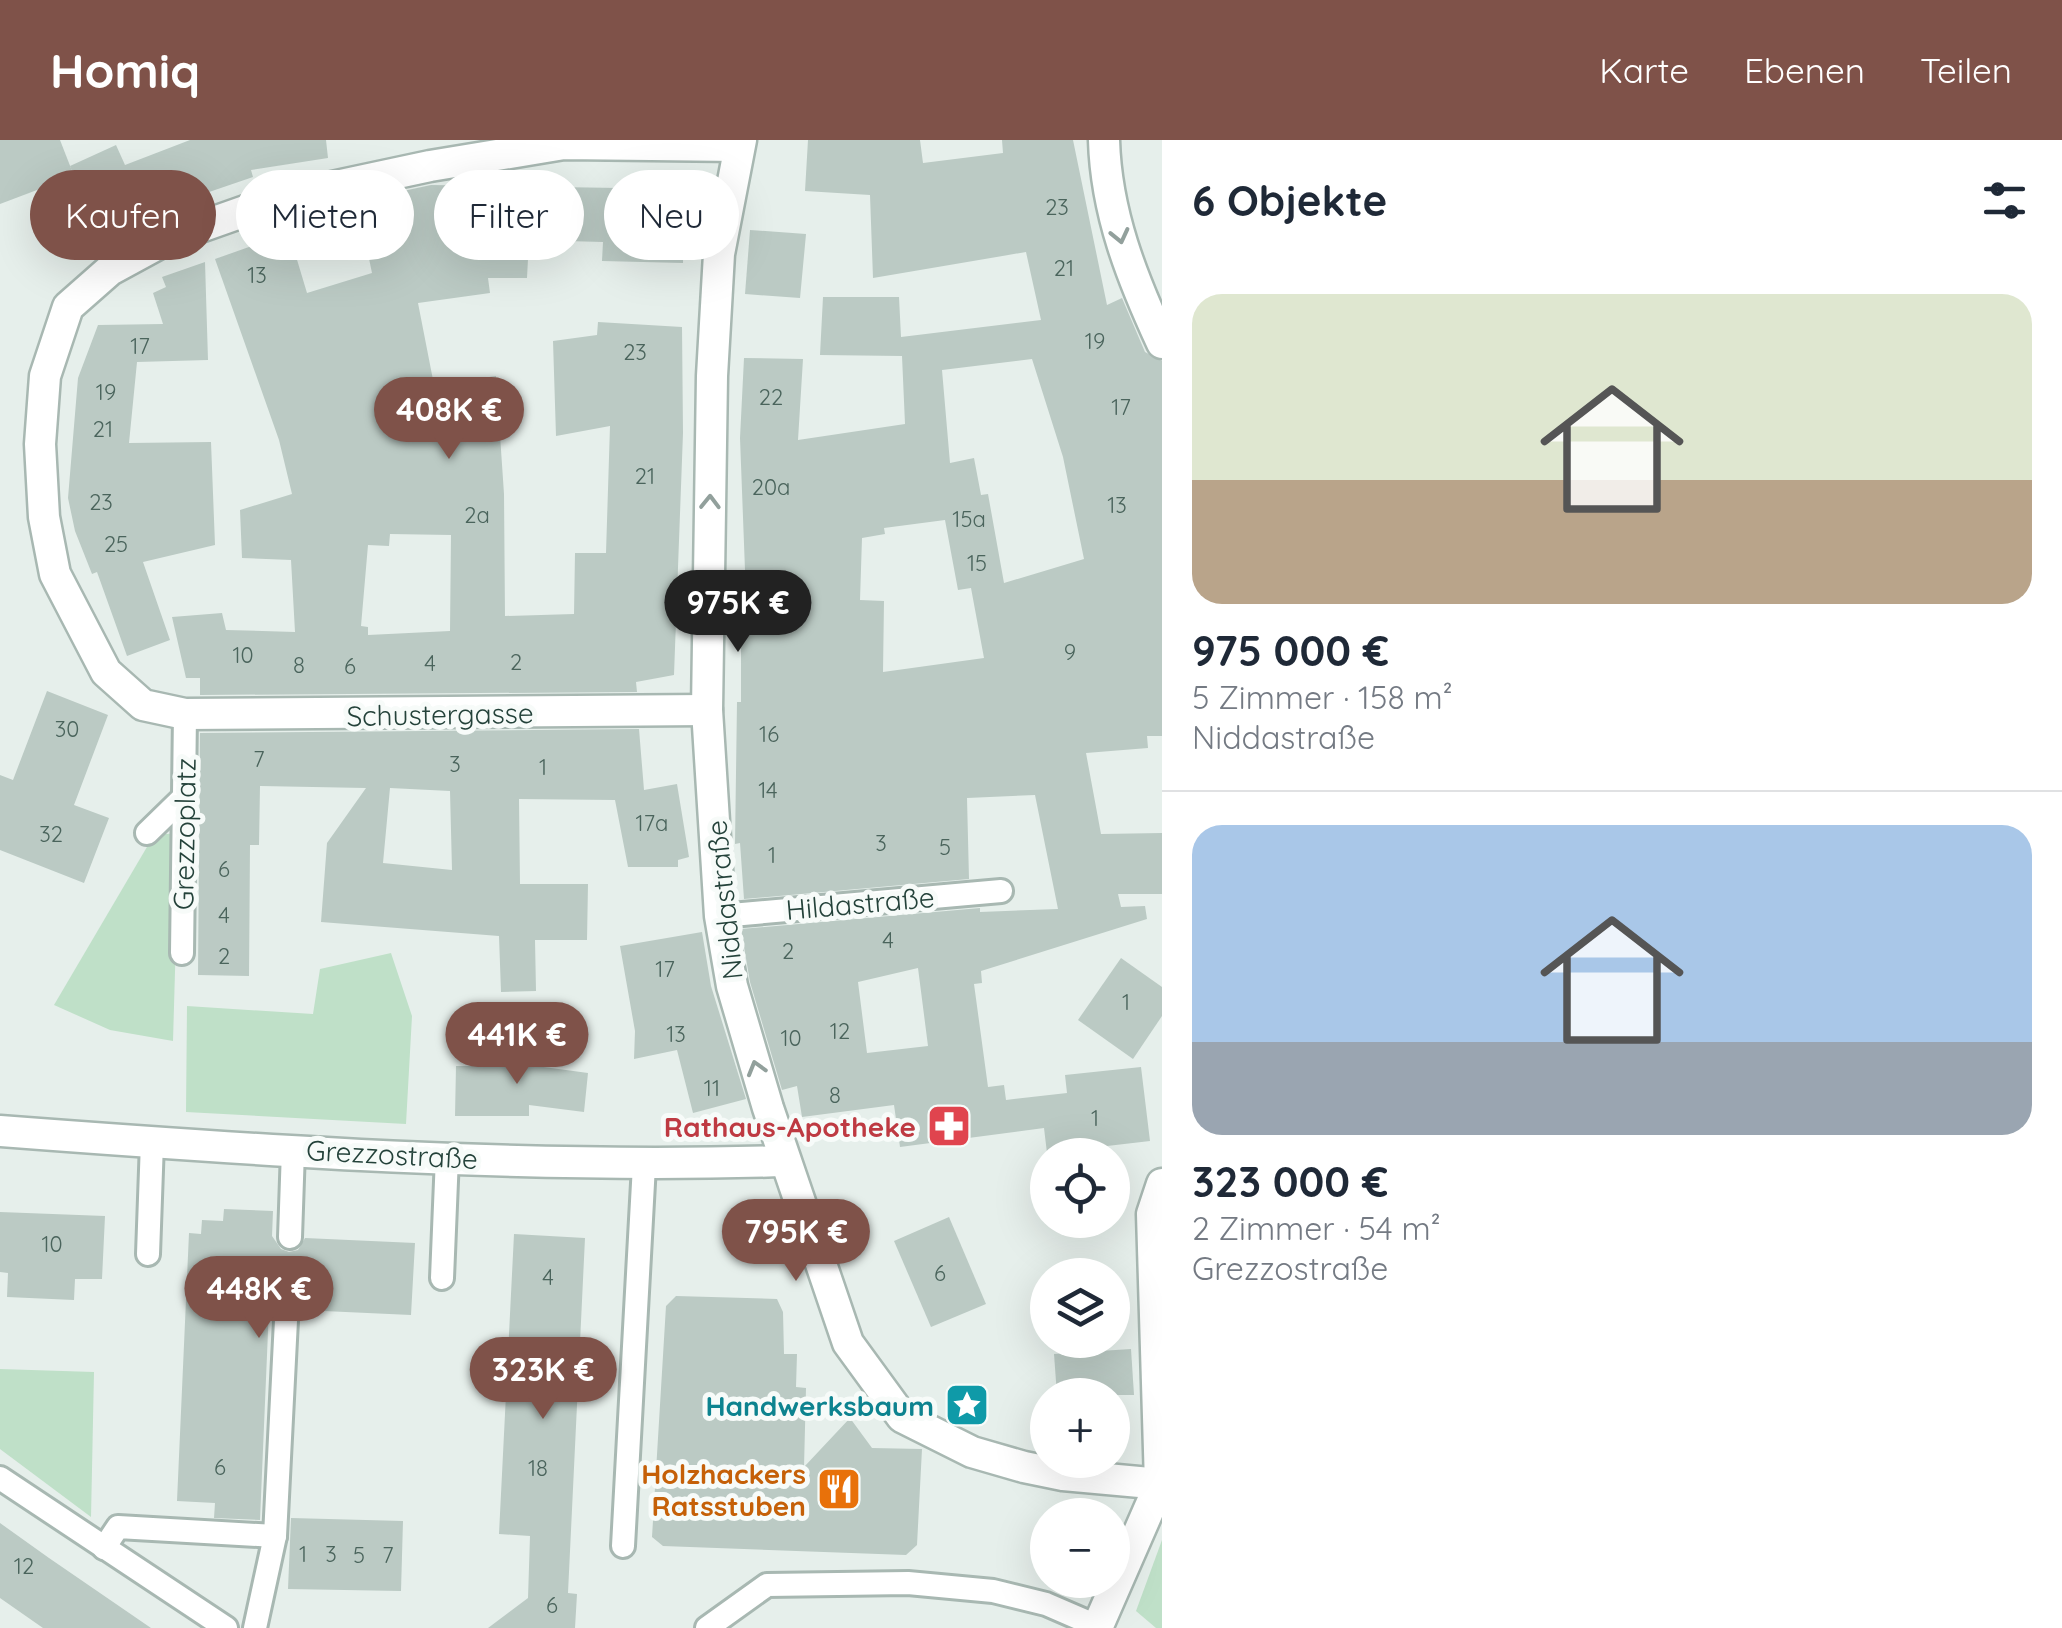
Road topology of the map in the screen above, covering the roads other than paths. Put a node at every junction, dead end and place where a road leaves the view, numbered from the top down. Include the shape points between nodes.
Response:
1 (1104, 140) edge
2 (564, 142) edge
3 (740, 143) edge
4 (1162, 343) edge
5 (707, 710) junction
6 (179, 714) junction
7 (184, 797) junction
8 (147, 833) dead end
9 (1000, 891) dead end
10 (720, 916) junction
11 (182, 953) dead end
12 (0, 1131) edge
13 (152, 1142) junction
14 (293, 1150) junction
15 (447, 1157) junction
16 (785, 1160) junction
17 (644, 1165) junction
18 (1162, 1184) edge
19 (290, 1237) dead end
20 (148, 1254) dead end
21 (442, 1278) dead end
22 (288, 1281) dead end
23 (0, 1478) edge
24 (1161, 1484) edge
25 (276, 1536) junction
26 (623, 1546) dead end
27 (104, 1548) junction
28 (1097, 1627) edge
29 (226, 1628) edge
30 (255, 1628) edge
31 (707, 1628) edge

1 -> 4 street via 1126,265
2 - 3 street
2 - 6 street via 285,197 169,238 110,270 68,307 45,376 40,444 55,574 106,672 143,705
5 -> 3 street, Niddastraße via 712,376 720,254
5 - 6 street, Schustergasse
5 - 10 street, Niddastraße
6 - 7 lane, Grezzoplatz
7 - 8 lane
7 - 11 lane, Grezzoplatz
9 - 10 lane, Hildastraße
16 -> 10 street, Niddastraße via 732,986
12 - 13 street, Grezzostraße
13 - 14 street, Grezzostraße
13 - 20 lane
14 - 15 street, Grezzostraße
14 - 19 lane
15 - 17 street, Grezzostraße
15 - 21 lane
16 - 17 street, Grezzostraße
16 - 24 street, Niddastraße via 848,1343 902,1417 972,1452 1024,1466
17 - 26 lane
18 - 24 street via 1152,1214
22 - 25 lane
23 - 27 lane
24 - 28 street
25 - 27 lane via 118,1527
25 - 30 lane
27 - 29 lane
28 - 31 lane via 994,1591 908,1582 767,1585

